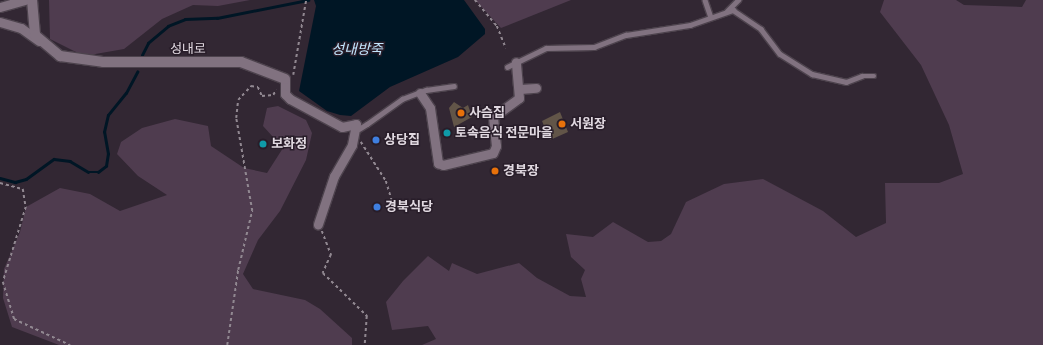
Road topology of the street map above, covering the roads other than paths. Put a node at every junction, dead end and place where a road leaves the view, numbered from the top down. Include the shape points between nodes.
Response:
1 (4, 0) edge
2 (25, 0) edge
3 (32, 0) edge
4 (705, 0) edge
5 (738, 0) edge
6 (0, 6) edge
7 (727, 11) junction
8 (711, 17) junction
9 (0, 22) edge
10 (47, 48) junction
11 (516, 62) junction
12 (507, 67) dead end
13 (874, 76) dead end
14 (288, 78) joint
15 (454, 86) dead end
16 (536, 88) dead end
17 (520, 90) junction
18 (420, 93) junction
19 (356, 124) junction
20 (318, 224) road end

1 - 6 street
2 - 6 street
3 - 10 street, 성내로 via 36,35
4 - 8 lane
5 - 7 lane
7 - 8 lane
7 - 13 lane via 733,10 761,29 774,49 812,74 846,82 862,76
8 - 11 lane via 690,25 626,35 594,47 546,48
9 - 10 street via 21,28
10 - 14 street, 성내로 via 60,56 103,62 241,62
11 - 12 lane
11 - 17 street
14 - 19 street via 284,94 290,99 342,127
15 - 18 lane
16 - 17 street
17 - 18 street via 520,98 493,117 496,146 493,153 443,165 436,159 430,108
18 - 19 lane via 387,108 359,129
19 - 20 street via 352,145 334,176

